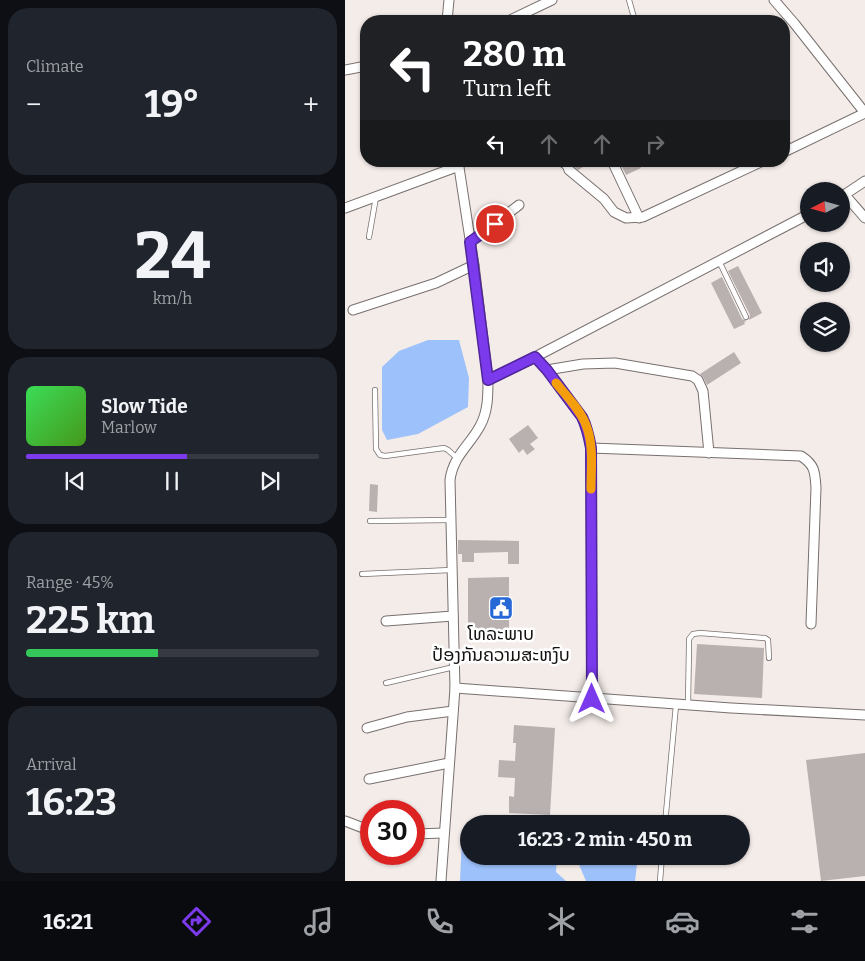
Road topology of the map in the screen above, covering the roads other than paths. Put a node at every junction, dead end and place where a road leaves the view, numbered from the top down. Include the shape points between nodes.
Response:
1 (449, 0) edge
2 (552, 0) edge
3 (629, 0) edge
4 (774, 0) edge
5 (449, 15) edge
6 (521, 15) edge
7 (633, 15) edge
8 (787, 15) edge
9 (790, 18) edge
10 (360, 67) edge
11 (345, 70) edge
12 (865, 113) edge
13 (790, 149) edge
14 (451, 167) edge
15 (459, 167) edge
16 (568, 167) edge
17 (615, 167) edge
18 (750, 167) edge
19 (865, 181) edge
20 (850, 191) edge
21 (376, 197) junction
22 (850, 203) edge
23 (519, 205) dead end
24 (345, 208) edge
25 (639, 218) junction
26 (865, 218) edge
27 (800, 219) edge
28 (369, 237) dead end
29 (470, 242) junction
30 (719, 261) junction
31 (474, 265) junction
32 (353, 310) dead end
33 (746, 317) dead end
34 (535, 357) junction
35 (547, 370) junction
36 (488, 380) junction
37 (375, 390) dead end
38 (591, 448) junction
39 (709, 453) junction
40 (457, 458) junction
41 (450, 520) junction
42 (370, 521) dead end
43 (451, 570) junction
44 (362, 574) dead end
45 (453, 616) junction
46 (386, 621) dead end
47 (811, 624) dead end
48 (769, 658) dead end
49 (454, 667) junction
50 (385, 683) dead end
51 (455, 688) junction
52 (592, 699) junction
53 (676, 703) junction
54 (687, 704) junction
55 (453, 711) junction
56 (865, 715) edge
57 (367, 728) dead end
58 (449, 764) junction
59 (369, 779) dead end
60 (666, 815) edge
61 (345, 821) edge
62 (360, 827) edge
63 (444, 833) junction
64 (425, 834) edge
65 (661, 865) edge
66 (438, 881) edge
67 (660, 881) edge

1 - 5 street
2 - 6 street
3 - 7 lane
4 - 8 street
9 - 12 street
10 - 11 street
12 - 13 street
14 - 21 street
15 - 29 street
16 - 25 street via 604,199 613,212 626,218
17 - 25 street
18 - 25 street
19 - 20 street
21 - 24 street
21 - 28 lane
22 - 26 street
23 - 29 street
27 - 30 street
29 - 31 street
30 - 33 lane
30 - 34 street
31 - 32 street via 436,283
31 - 36 street
34 - 35 street
34 - 36 street
35 - 38 street via 586,424
35 - 39 street via 615,363 692,376 703,390
36 - 40 street via 486,410 481,425
37 - 40 lane via 380,455 444,448
38 - 39 street
38 - 52 street
39 - 47 street via 801,456 809,462 815,473 816,488
40 - 41 street via 450,480
41 - 42 lane
41 - 43 street
43 - 44 lane
43 - 45 street
45 - 46 street
45 - 49 street
48 - 54 lane via 769,643 765,638 693,634 689,639
49 - 50 lane
49 - 51 street
51 - 52 street
51 - 55 street
52 - 53 street
53 - 54 street
53 - 60 lane
54 - 56 street
55 - 57 street via 407,717
55 - 58 street
58 - 59 street
58 - 63 street
61 - 62 street
63 - 64 street
63 - 66 street
65 - 67 lane

